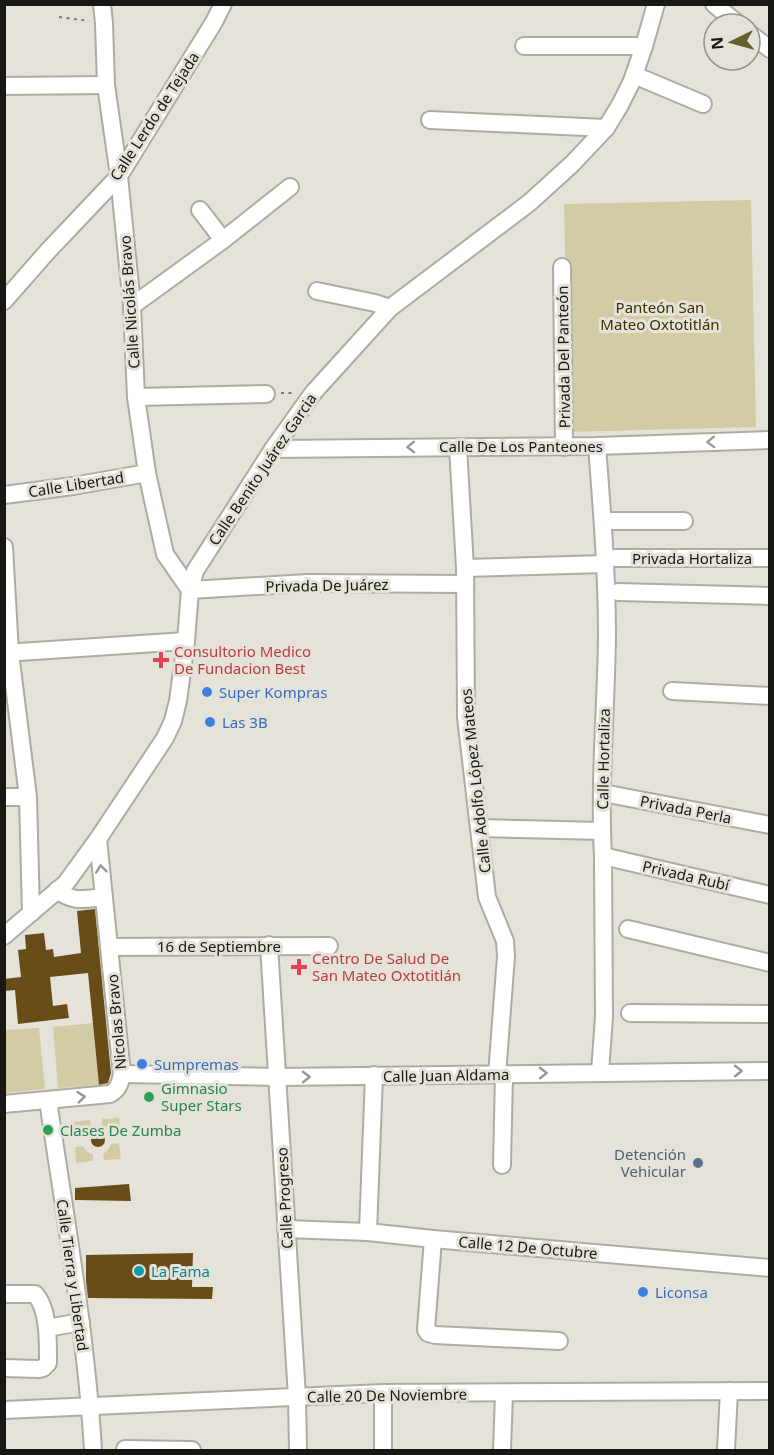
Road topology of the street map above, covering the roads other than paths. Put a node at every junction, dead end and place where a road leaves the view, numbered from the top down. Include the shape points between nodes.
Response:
1 (102, 4) edge
2 (222, 4) edge
3 (656, 4) edge
4 (524, 46) dead end
5 (644, 46) junction
6 (634, 75) junction
7 (106, 85) junction
8 (4, 86) edge
9 (703, 104) dead end
10 (430, 120) dead end
11 (606, 128) junction
12 (118, 176) junction
13 (290, 187) dead end
14 (200, 210) dead end
15 (223, 240) junction
16 (562, 267) dead end
17 (317, 291) dead end
18 (4, 301) edge
19 (132, 306) junction
20 (390, 308) junction
21 (266, 394) road end
22 (136, 397) junction
23 (770, 440) edge
24 (597, 446) junction
25 (458, 447) junction
26 (564, 447) junction
27 (273, 449) junction
28 (147, 473) junction
29 (4, 495) edge
30 (603, 521) junction
31 (684, 521) dead end
32 (4, 547) edge
33 (770, 558) edge
34 (610, 561) junction
35 (465, 576) junction
36 (190, 590) junction
37 (618, 592) dead end
38 (770, 596) edge
39 (186, 641) junction
40 (7, 653) edge
41 (672, 691) dead end
42 (770, 696) edge
43 (603, 793) junction
44 (4, 797) edge
45 (28, 797) junction
46 (770, 825) edge
47 (479, 828) junction
48 (602, 831) junction
49 (98, 839) junction
50 (603, 856) junction
51 (57, 890) junction
52 (770, 894) edge
53 (104, 897) junction
54 (31, 913) junction
55 (628, 929) dead end
56 (4, 936) edge
57 (268, 945) junction
58 (109, 946) junction
59 (329, 946) dead end
60 (770, 963) edge
61 (630, 1013) dead end
62 (770, 1014) edge
63 (770, 1071) edge
64 (600, 1072) junction
65 (122, 1074) junction
66 (500, 1074) junction
67 (374, 1076) junction
68 (277, 1077) junction
69 (48, 1100) junction
70 (4, 1104) edge
71 (502, 1165) dead end
72 (286, 1229) junction
73 (368, 1232) junction
74 (433, 1239) junction
75 (770, 1268) edge
76 (4, 1294) edge
77 (81, 1322) junction
78 (47, 1328) junction
79 (559, 1341) dead end
80 (4, 1368) edge
81 (729, 1391) junction
82 (770, 1391) edge
83 (383, 1393) junction
84 (504, 1393) junction
85 (297, 1397) junction
86 (90, 1407) junction
87 (4, 1410) edge
88 (125, 1449) edge
89 (93, 1450) edge
90 (192, 1450) edge
91 (298, 1450) edge
92 (383, 1450) edge
93 (502, 1450) edge
94 (726, 1450) edge

1 - 7 street, Calle Nicolás Bravo
2 - 12 street, Calle Lerdo de Tejada
3 - 5 street, Calle Benito Juárez Garcia
4 - 5 street
5 - 6 street, Calle Benito Juárez Garcia
6 - 9 street
6 - 11 street, Calle Benito Juárez Garcia
7 - 8 street
7 - 12 street, Calle Nicolás Bravo
10 - 11 street
11 - 20 street, Calle Benito Juárez Garcia via 529,203
12 - 18 street, Calle Lerdo de Tejada
12 - 19 street, Calle Nicolás Bravo
13 - 15 street
14 - 15 street
15 - 19 street
16 - 26 street, Privada Del Panteón
17 - 20 street
19 - 22 street, Calle Nicolás Bravo
20 - 27 street, Calle Benito Juárez Garcia via 314,393
21 - 22 street
22 - 28 street, Calle Nicolás Bravo
23 -> 24 street, Calle De Los Panteones
24 - 26 street, Calle De Los Panteones
24 - 30 street, Calle Hortaliza
25 - 26 street, Calle De Los Panteones
25 -> 27 street, Calle De Los Panteones
25 - 35 street, Calle Adolfo López Mateos
27 - 36 street, Calle Benito Juárez Garcia via 200,561
28 - 29 street, Calle Libertad
28 - 36 street, Calle Nicolás Bravo via 165,554
30 - 31 street
30 - 34 street, Calle Hortaliza
32 - 40 street
33 - 34 street, Privada Hortaliza
34 - 35 street, Privada Hortaliza
34 - 43 street, Calle Hortaliza via 606,593
35 - 36 street, Privada De Juárez
35 - 47 street, Calle Adolfo López Mateos via 466,717
36 - 39 street, Calle Benito Juárez Garcia
37 - 38 street
39 - 40 street
39 - 49 street, Calle Benito Juárez Garcia via 173,721
40 - 45 street
41 - 42 street
43 - 46 street, Privada Perla
43 - 48 street, Calle Hortaliza
44 - 45 street
45 - 54 street
47 - 48 street
47 - 66 street, Calle Adolfo López Mateos via 487,897 505,941
48 - 50 street, Calle Hortaliza
49 - 51 street, Calle Benito Juárez Garcia
53 -> 49 street, Nicolas Bravo
50 - 52 street, Privada Rubí
50 - 64 street, Calle Hortaliza via 604,1017
51 - 53 street via 76,900
51 - 54 street, Calle Benito Juárez Garcia
53 - 58 street, Nicolas Bravo
54 - 56 street, Calle Benito Juárez Garcia
55 - 60 street
57 - 58 street, 16 de Septiembre
57 - 59 street, 16 de Septiembre
57 - 68 street, Calle Progreso
58 - 65 street, Nicolas Bravo
61 - 62 street
64 -> 63 street, Calle Juan Aldama
66 -> 64 street, Calle Juan Aldama
65 - 68 street, Calle Juan Aldama
69 -> 65 street, Nicolas Bravo via 110,1094 120,1084
66 - 67 street, Calle Juan Aldama
66 - 71 street, Calle Adolfo López Mateos
68 -> 67 street, Calle Juan Aldama
67 - 73 street
68 - 72 street, Calle Progreso
69 - 70 street, Nicolas Bravo
69 - 77 street, Calle Tierra y Libertad
72 - 73 street, Calle 12 De Octubre
72 - 85 street, Calle Progreso
73 - 74 street, Calle 12 De Octubre
74 - 75 street, Calle 12 De Octubre
74 - 79 street via 428,1332
76 - 78 street via 35,1294
77 - 78 street
77 - 86 street, Calle Tierra y Libertad
78 - 80 street via 45,1366
81 - 82 street, Calle 20 De Noviembre
81 - 84 street, Calle 20 De Noviembre
81 - 94 street
83 - 84 street, Calle 20 De Noviembre
83 - 85 street, Calle 20 De Noviembre
83 - 92 street
84 - 93 street
85 - 86 street, Calle 20 De Noviembre
85 - 91 street, Calle Progreso
86 - 87 street, Calle 20 De Noviembre
86 - 89 street, Calle Tierra y Libertad
88 - 90 street

